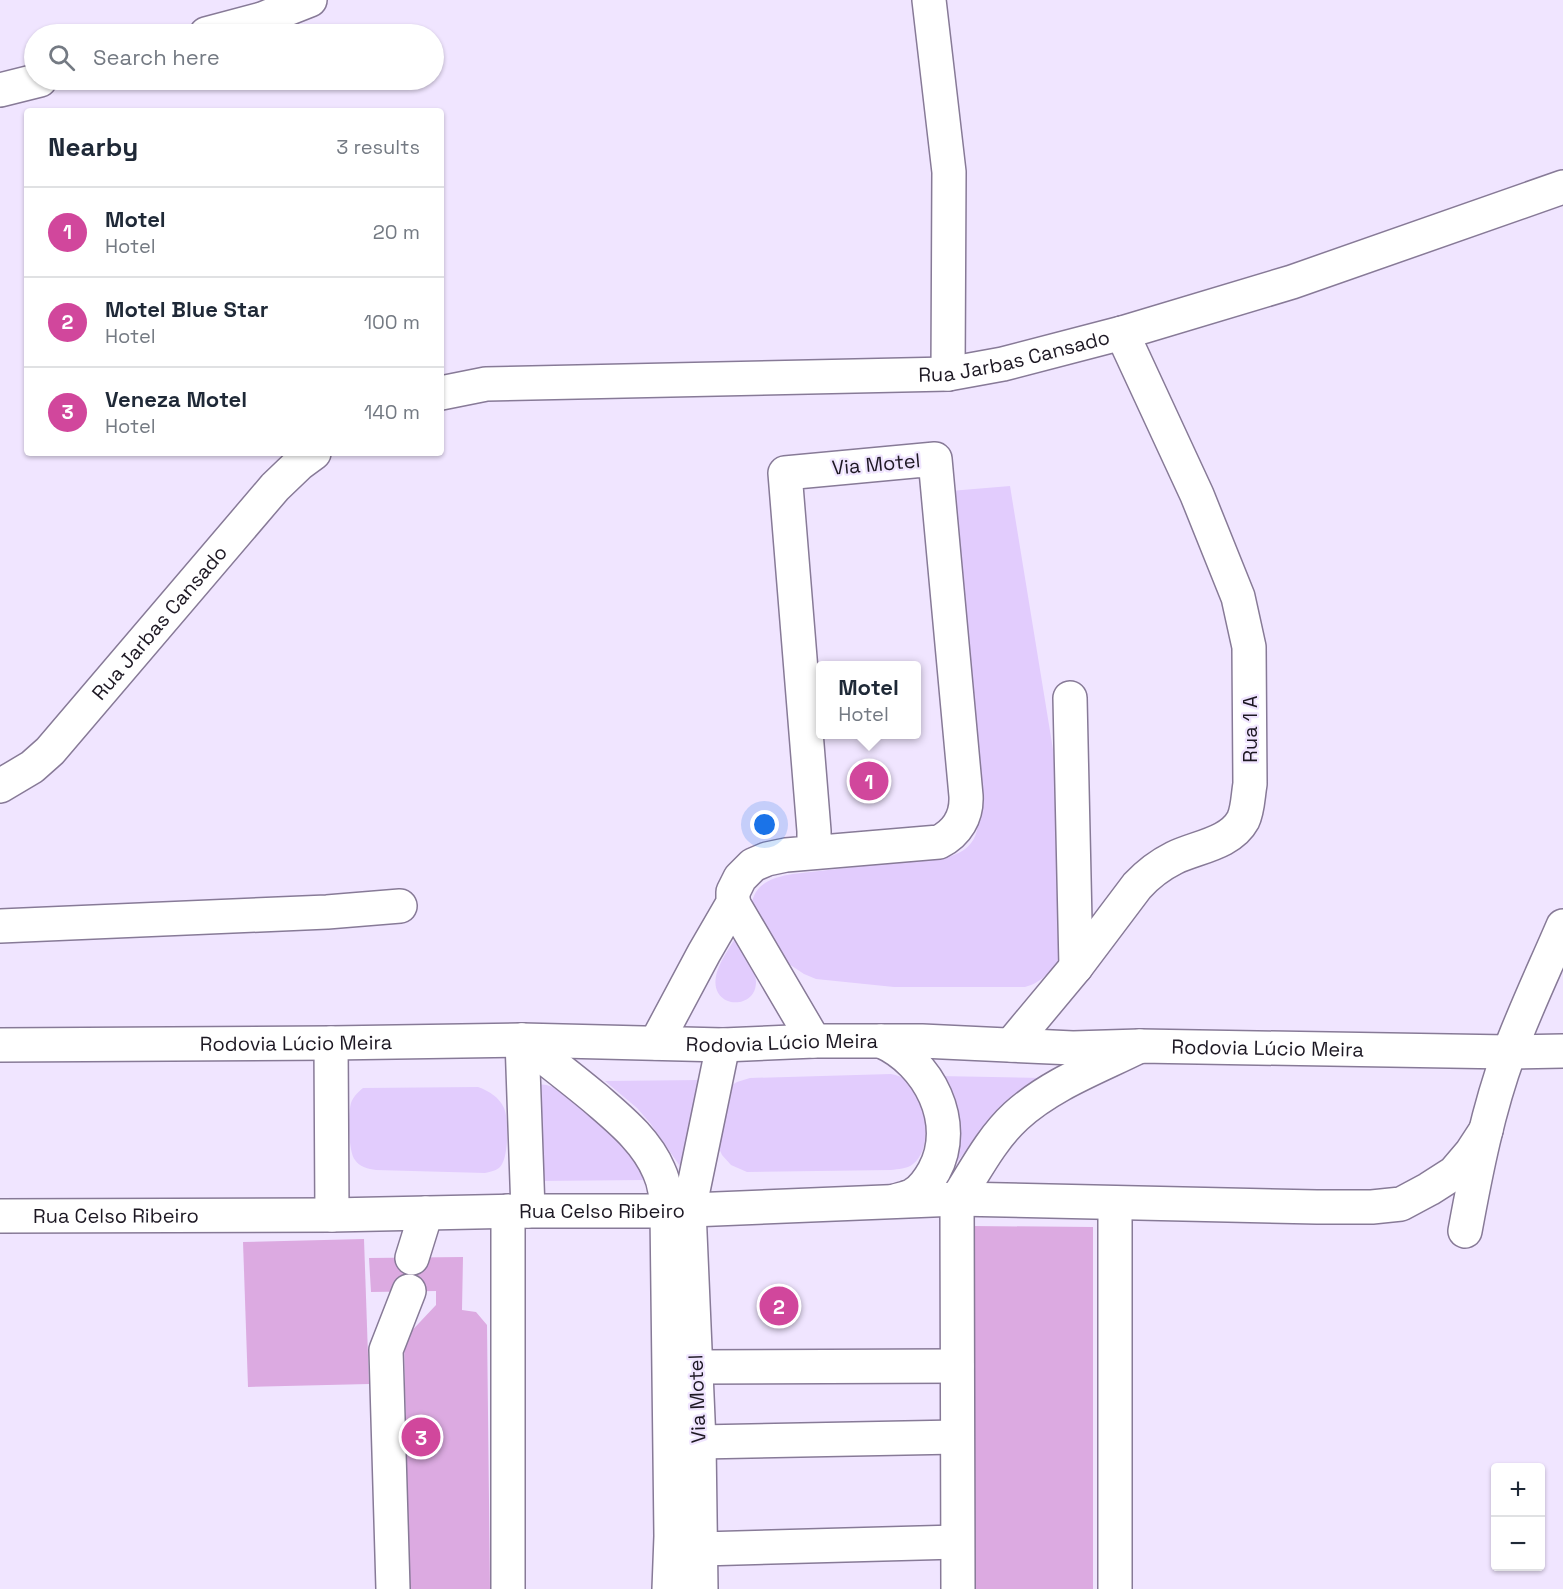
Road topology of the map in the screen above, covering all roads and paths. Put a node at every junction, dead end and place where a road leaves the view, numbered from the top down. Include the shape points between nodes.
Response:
1 (310, 0) edge
2 (929, 0) edge
3 (246, 24) edge
4 (24, 84) edge
5 (0, 90) edge
6 (1563, 187) edge
7 (1122, 333) junction
8 (948, 374) junction
9 (444, 392) edge
10 (310, 456) edge
11 (1070, 698) dead end
12 (0, 786) edge
13 (814, 852) junction
14 (733, 903) junction
15 (400, 906) dead end
16 (0, 926) edge
17 (1563, 926) edge
18 (1076, 967) junction
19 (522, 1040) junction
20 (814, 1041) junction
21 (881, 1041) junction
22 (331, 1043) junction
23 (656, 1043) junction
24 (0, 1045) edge
25 (723, 1045) junction
26 (1011, 1045) junction
27 (1140, 1046) junction
28 (1563, 1050) edge
29 (1509, 1052) junction
30 (1486, 1131) junction
31 (957, 1199) junction
32 (895, 1201) junction
33 (1115, 1203) junction
34 (518, 1211) junction
35 (678, 1211) junction
36 (426, 1213) junction
37 (332, 1215) junction
38 (0, 1216) edge
39 (1465, 1231) dead end
40 (411, 1258) dead end
41 (409, 1291) dead end
42 (957, 1366) junction
43 (696, 1367) junction
44 (957, 1437) junction
45 (699, 1442) junction
46 (957, 1542) junction
47 (701, 1549) junction
48 (393, 1589) edge
49 (508, 1589) edge
50 (669, 1589) edge
51 (701, 1589) edge
52 (958, 1589) edge
53 (1115, 1589) edge

1 - 3 street
2 - 8 street via 949,172
4 - 5 street
6 - 7 street, Rua Jarbas Cansado via 1292,282
7 - 8 street, Rua Jarbas Cansado
7 - 18 street, Rua 1 A via 1197,495 1238,597 1249,647 1250,784 1244,819 1237,828 1149,874
8 - 9 street, Rua Jarbas Cansado via 486,384
10 - 12 street, Rua Jarbas Cansado via 275,487 50,751
11 - 18 street
13 - 13 street, Via Motel via 939,842 956,829 965,810 935,459 785,472
13 - 14 street via 753,865 740,878
14 - 20 street
14 - 23 street
15 - 16 street
17 - 29 street
18 - 26 street, Rua 1 A
19 - 22 street, Rodovia Lúcio Meira
19 - 23 street, Rodovia Lúcio Meira
19 - 34 street
19 - 35 street via 630,1129 659,1169
20 - 21 street, Rodovia Lúcio Meira
20 - 25 street, Rodovia Lúcio Meira
21 - 26 street, Rodovia Lúcio Meira
21 - 32 street via 907,1057 930,1084 938,1101 944,1133 939,1162 931,1177 913,1195
22 - 24 street, Rodovia Lúcio Meira
22 - 37 street
23 - 25 street, Rodovia Lúcio Meira
25 - 35 street
26 - 27 street, Rodovia Lúcio Meira
27 - 29 street, Rodovia Lúcio Meira
27 - 31 street via 1031,1103 993,1142
28 - 29 street, Rodovia Lúcio Meira
29 - 30 street
30 - 33 street, Rua Celso Ribeiro via 1454,1173 1401,1204 1317,1207
30 - 39 street
31 - 32 street, Rua Celso Ribeiro
31 - 33 street, Rua Celso Ribeiro
31 - 42 street
32 - 35 street, Rua Celso Ribeiro
33 - 53 street
34 - 35 street, Rua Celso Ribeiro
34 - 36 street, Rua Celso Ribeiro
34 - 49 street
35 - 43 street, Via Motel
35 - 50 street
36 - 37 street, Rua Celso Ribeiro
36 - 40 street
37 - 38 street, Rua Celso Ribeiro
41 - 48 street via 386,1350
42 - 43 street
42 - 44 street
43 - 45 street, Via Motel
44 - 45 street
44 - 46 street
45 - 47 street, Via Motel
46 - 47 street
46 - 52 street
47 - 51 street, Via Motel

